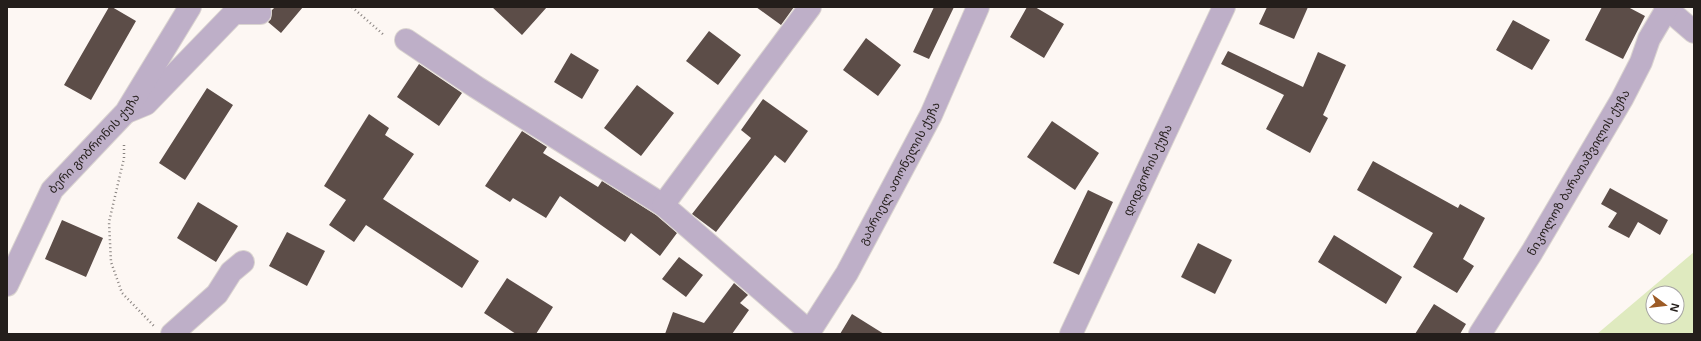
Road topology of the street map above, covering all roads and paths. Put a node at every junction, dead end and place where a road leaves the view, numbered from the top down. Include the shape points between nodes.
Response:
1 (190, 7) edge
2 (352, 7) edge
3 (810, 7) edge
4 (978, 7) edge
5 (1224, 7) edge
6 (1667, 7) edge
7 (260, 13) dead end
8 (1694, 32) edge
9 (406, 40) joint
10 (126, 112) junction
11 (663, 205) junction
12 (243, 262) dead end
13 (7, 285) edge
14 (164, 332) edge
15 (809, 333) edge
16 (1071, 334) edge
17 (1480, 334) edge

1 - 10 street, ბერი გობრონის ქუჩა
2 - 9 path via 391,41
3 - 11 street
4 - 15 street, გაბრიელ ათონელის ქუჩა via 931,115 847,272
5 - 16 street, დიდგორის ქუჩა
6 - 8 street
6 - 17 street, ნიკოლოზ ბარათაშვილის ქუჩა via 1649,38 1641,62 1622,99 1532,252
7 - 10 street via 234,13 146,104
9 - 11 street
10 - 13 street, ბერი გობრონის ქუჩა via 52,190
10 - 14 path via 124,158 109,222 111,262 122,293
11 - 15 street
12 - 14 street via 231,272 217,294

